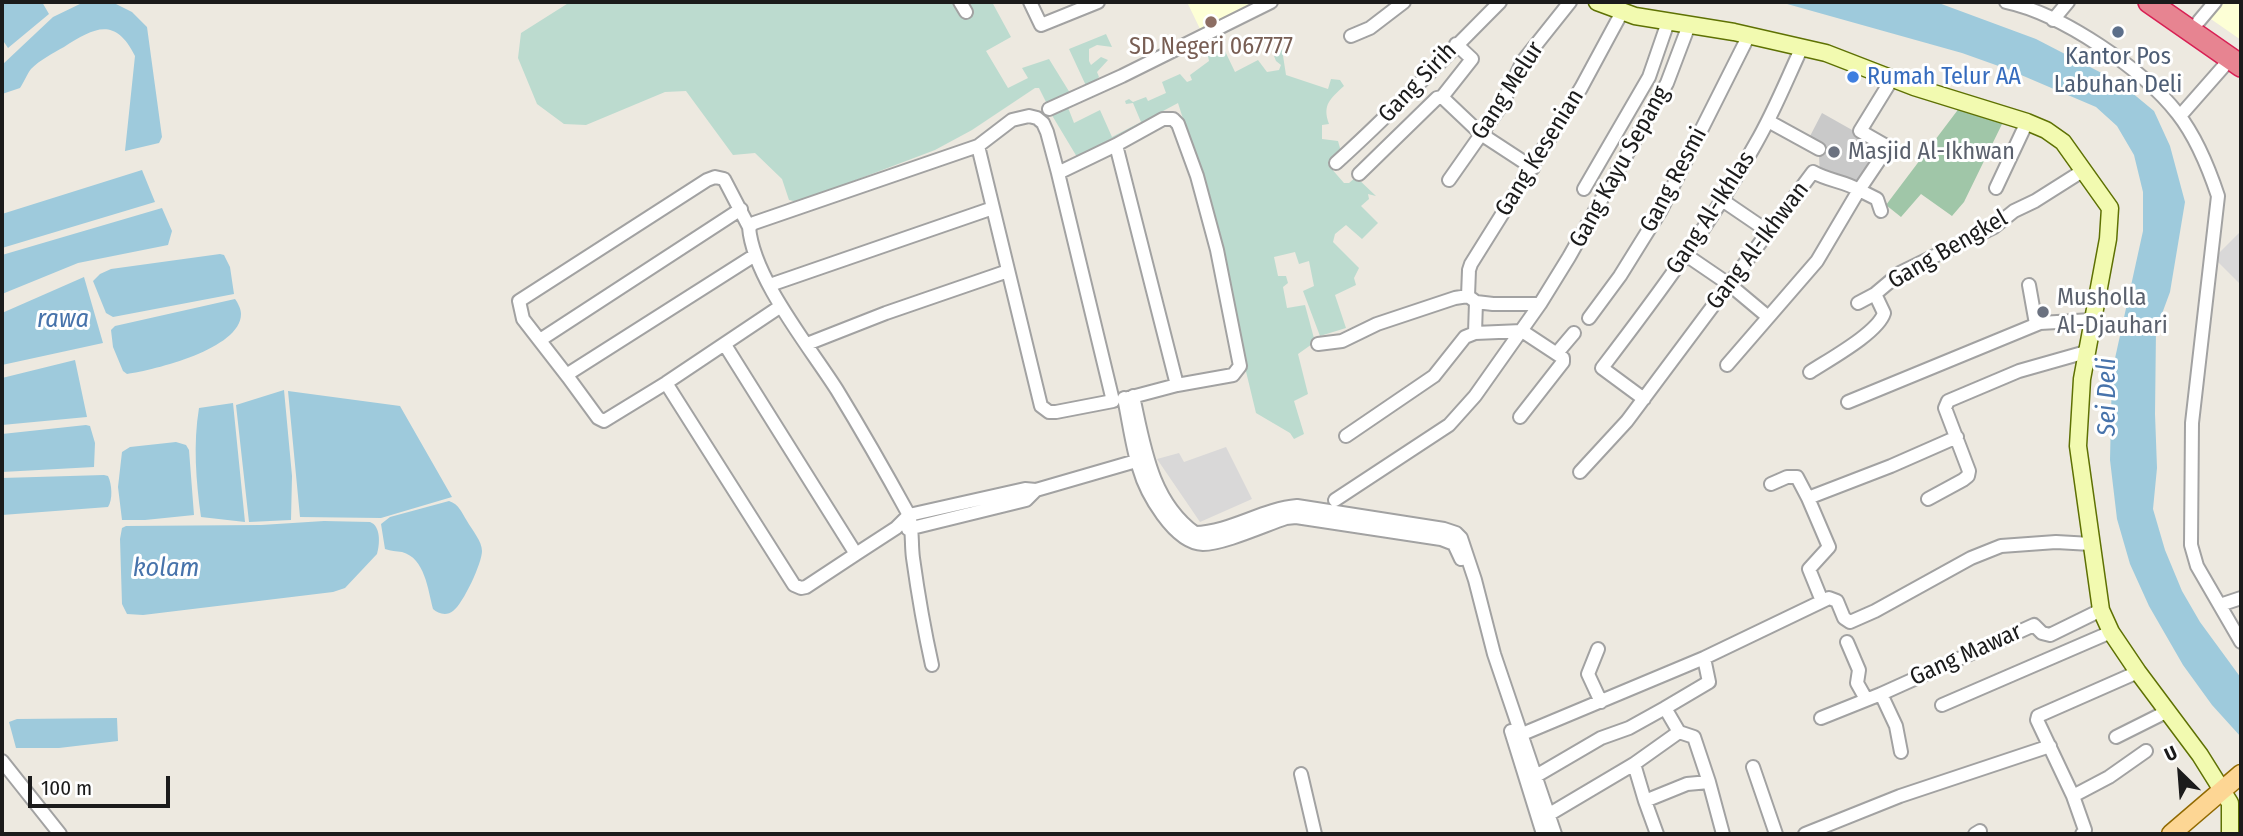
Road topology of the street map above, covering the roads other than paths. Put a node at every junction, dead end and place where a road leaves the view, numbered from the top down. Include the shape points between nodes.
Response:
1 (1030, 2) edge
2 (1098, 2) edge
3 (1271, 2) edge
4 (1404, 2) edge
5 (1500, 2) edge
6 (1570, 2) edge
7 (1597, 2) edge
8 (2006, 2) edge
9 (2067, 2) edge
10 (2150, 2) edge
11 (2171, 2) edge
12 (2215, 2) edge
13 (1622, 12) junction
14 (2053, 20) junction
15 (2199, 20) junction
16 (1668, 22) junction
17 (1689, 25) junction
18 (1749, 35) junction
19 (1351, 36) dead end
20 (1456, 44) junction
21 (1802, 47) junction
22 (2238, 59) edge
23 (1892, 79) junction
24 (1442, 97) junction
25 (1049, 109) dead end
26 (2180, 116) junction
27 (1768, 121) junction
28 (2027, 122) junction
29 (1481, 134) junction
30 (1116, 145) junction
31 (978, 146) junction
32 (1819, 149) dead end
33 (1336, 163) dead end
34 (1533, 168) junction
35 (2084, 170) junction
36 (1058, 173) junction
37 (1359, 174) dead end
38 (1449, 180) dead end
39 (1996, 188) dead end
40 (1584, 189) dead end
41 (1859, 190) junction
42 (1722, 200) junction
43 (993, 208) junction
44 (741, 209) junction
45 (1881, 211) dead end
46 (749, 227) junction
47 (1769, 232) junction
48 (755, 255) junction
49 (1686, 255) junction
50 (1008, 271) junction
51 (770, 285) junction
52 (1730, 285) junction
53 (2029, 285) dead end
54 (1875, 295) junction
55 (1472, 299) junction
56 (1858, 303) dead end
57 (1541, 304) junction
58 (781, 306) junction
59 (1767, 316) junction
60 (1588, 318) dead end
61 (2092, 320) junction
62 (2036, 324) junction
63 (1522, 331) junction
64 (1475, 333) junction
65 (1574, 333) dead end
66 (540, 340) junction
67 (807, 344) junction
68 (1318, 344) dead end
69 (725, 345) junction
70 (2086, 352) junction
71 (1557, 353) junction
72 (1727, 365) dead end
73 (1811, 372) dead end
74 (568, 377) junction
75 (666, 383) junction
76 (1177, 385) junction
77 (1124, 399) junction
78 (1644, 399) junction
79 (1848, 402) dead end
80 (1520, 417) dead end
81 (1346, 436) dead end
82 (1958, 437) junction
83 (1142, 459) junction
84 (1580, 472) dead end
85 (1771, 484) dead end
86 (1036, 490) junction
87 (1808, 498) junction
88 (1928, 499) dead end
89 (1335, 500) dead end
90 (932, 510) junction
91 (909, 515) junction
92 (936, 523) junction
93 (896, 528) junction
94 (913, 529) junction
95 (2091, 544) junction
96 (856, 554) junction
97 (2241, 598) edge
98 (1822, 601) junction
99 (2220, 605) junction
100 (2101, 610) junction
101 (2111, 632) junction
102 (1847, 642) dead end
103 (2241, 642) edge
104 (1598, 649) dead end
105 (1704, 658) junction
106 (932, 665) dead end
107 (2138, 672) junction
108 (1502, 691) junction
109 (1881, 694) junction
110 (1866, 699) junction
111 (1601, 702) junction
112 (1942, 705) dead end
113 (1665, 708) junction
114 (2168, 710) junction
115 (1821, 718) dead end
116 (1679, 732) junction
117 (1520, 734) junction
118 (2116, 737) dead end
119 (2049, 747) junction
120 (2146, 751) dead end
121 (1901, 752) dead end
122 (2, 761) edge
123 (1634, 764) junction
124 (1753, 767) dead end
125 (1301, 774) dead end
126 (1536, 776) junction
127 (2233, 781) edge
128 (1709, 782) junction
129 (2073, 796) junction
130 (1645, 801) junction
131 (1548, 815) junction
132 (1548, 832) edge
133 (60, 834) edge
134 (1315, 834) edge
135 (1657, 834) edge
136 (1723, 834) edge
137 (1776, 834) edge
138 (1805, 834) edge
139 (2082, 834) edge
140 (2171, 834) edge
141 (2230, 834) edge

1 - 2 street via 1041,25
3 - 25 street
4 - 19 street via 1370,29
5 - 20 street, Gang Sirih
6 - 29 street, Gang Melur via 1523,61
7 - 13 street
8 - 14 street
9 - 14 street
10 - 22 highway
11 - 15 highway
12 - 15 street
13 - 16 street
13 - 34 street, Gang Kesenian
14 - 26 street via 2130,67
15 - 22 highway
16 - 17 street
16 - 40 street via 1649,77
17 - 18 street
17 - 57 street, Gang Kayu Sepang via 1667,83
18 - 21 street
18 - 60 street, Gang Resmi via 1661,210
20 - 24 street via 1472,59
20 - 33 street, Gang Sirih
21 - 23 street
21 - 27 street, Gang Al-Ikhlas
22 - 26 street
23 - 28 street
23 - 41 street via 1860,131 1888,147
24 - 29 street
24 - 37 street
26 - 99 street via 2218,196 2192,423 2191,545 2197,566
27 - 32 street
27 - 42 street, Gang Al-Ikhlas
28 - 35 street via 2063,142
28 - 39 street
29 - 34 street
29 - 38 street, Gang Melur
30 - 36 street
30 - 76 street
30 - 76 street via 1163,119 1178,124 1217,250 1240,366 1233,375
31 - 36 street via 1012,120 1037,118 1043,123
31 - 43 street
31 - 46 street
34 - 55 street, Gang Kesenian via 1471,264
35 - 54 street, Gang Bengkel via 1994,227 1900,273
35 - 61 street via 2110,208
36 - 77 street
41 - 45 street via 1877,199
41 - 47 street, Gang Al-Ikhwan via 1813,172
41 - 59 street via 1817,261
42 - 47 street
42 - 49 street, Gang Al-Ikhlas
43 - 50 street
43 - 51 street
44 - 46 street
44 - 66 street
44 - 66 street via 723,179 707,180 519,301 523,319
46 - 48 street
47 - 52 street, Gang Al-Ikhwan
48 - 51 street
48 - 74 street
49 - 52 street
49 - 78 street, Gang Al-Ikhlas via 1602,368
50 - 67 street
50 - 77 street via 1044,409 1056,412
51 - 58 street
52 - 59 street
52 - 78 street, Gang Al-Ikhwan
53 - 62 street
54 - 56 street
54 - 73 street, Gang Bengkel via 1884,313 1881,320
55 - 57 street via 1510,306
55 - 64 street, Gang Kesenian
55 - 68 street via 1455,298 1342,341
57 - 63 street, Gang Kayu Sepang
58 - 67 street
58 - 69 street
59 - 72 street
61 - 62 street
61 - 70 street
62 - 79 street
63 - 64 street
63 - 71 street
63 - 89 street, Gang Kayu Sepang via 1449,425
64 - 81 street via 1465,337 1434,376
65 - 71 street
66 - 74 street
67 - 91 street
69 - 75 street
69 - 96 street
70 - 82 street via 2019,370 1948,401 1945,408
70 - 95 street via 2078,446
71 - 80 street via 1563,362
74 - 75 street via 602,421
75 - 96 street via 794,585 806,587
76 - 77 street
77 - 83 street
78 - 84 street, Gang Al-Ikhwan
82 - 87 street
82 - 88 street via 1968,476
83 - 86 street
83 - 108 street via 1183,531 1221,530 1281,509 1456,533 1475,580
85 - 87 street via 1797,477
86 - 90 street
86 - 92 street via 1026,499
87 - 98 street via 1829,547 1809,569
90 - 91 street
90 - 92 street
91 - 93 street
91 - 94 street
92 - 94 street
93 - 94 street
93 - 96 street
94 - 106 street via 913,562
95 - 98 street via 2001,546 1850,622 1837,601
95 - 100 street
97 - 99 street
98 - 105 street
99 - 103 street
100 - 101 street
100 - 109 street, Gang Mawar via 2050,635 2034,625
101 - 107 street
101 - 112 street
102 - 110 street
104 - 111 street via 1588,674
105 - 111 street
105 - 113 street via 1709,682
107 - 114 street
107 - 119 street via 2038,716
108 - 117 street
108 - 132 street
109 - 110 street, Gang Mawar
109 - 121 street via 1896,726
110 - 115 street, Gang Mawar
111 - 117 street
113 - 116 street
113 - 126 street
114 - 118 street
114 - 127 street via 2200,755
116 - 123 street
116 - 128 street via 1694,737
117 - 126 street
119 - 129 street
119 - 138 street via 1900,796
120 - 129 street
122 - 133 street
123 - 130 street
123 - 131 street
124 - 137 street
125 - 134 street
126 - 131 street
127 - 140 main road
127 - 141 street
128 - 130 street via 1687,784
128 - 136 street
129 - 139 street via 2085,830
130 - 135 street
131 - 132 street

